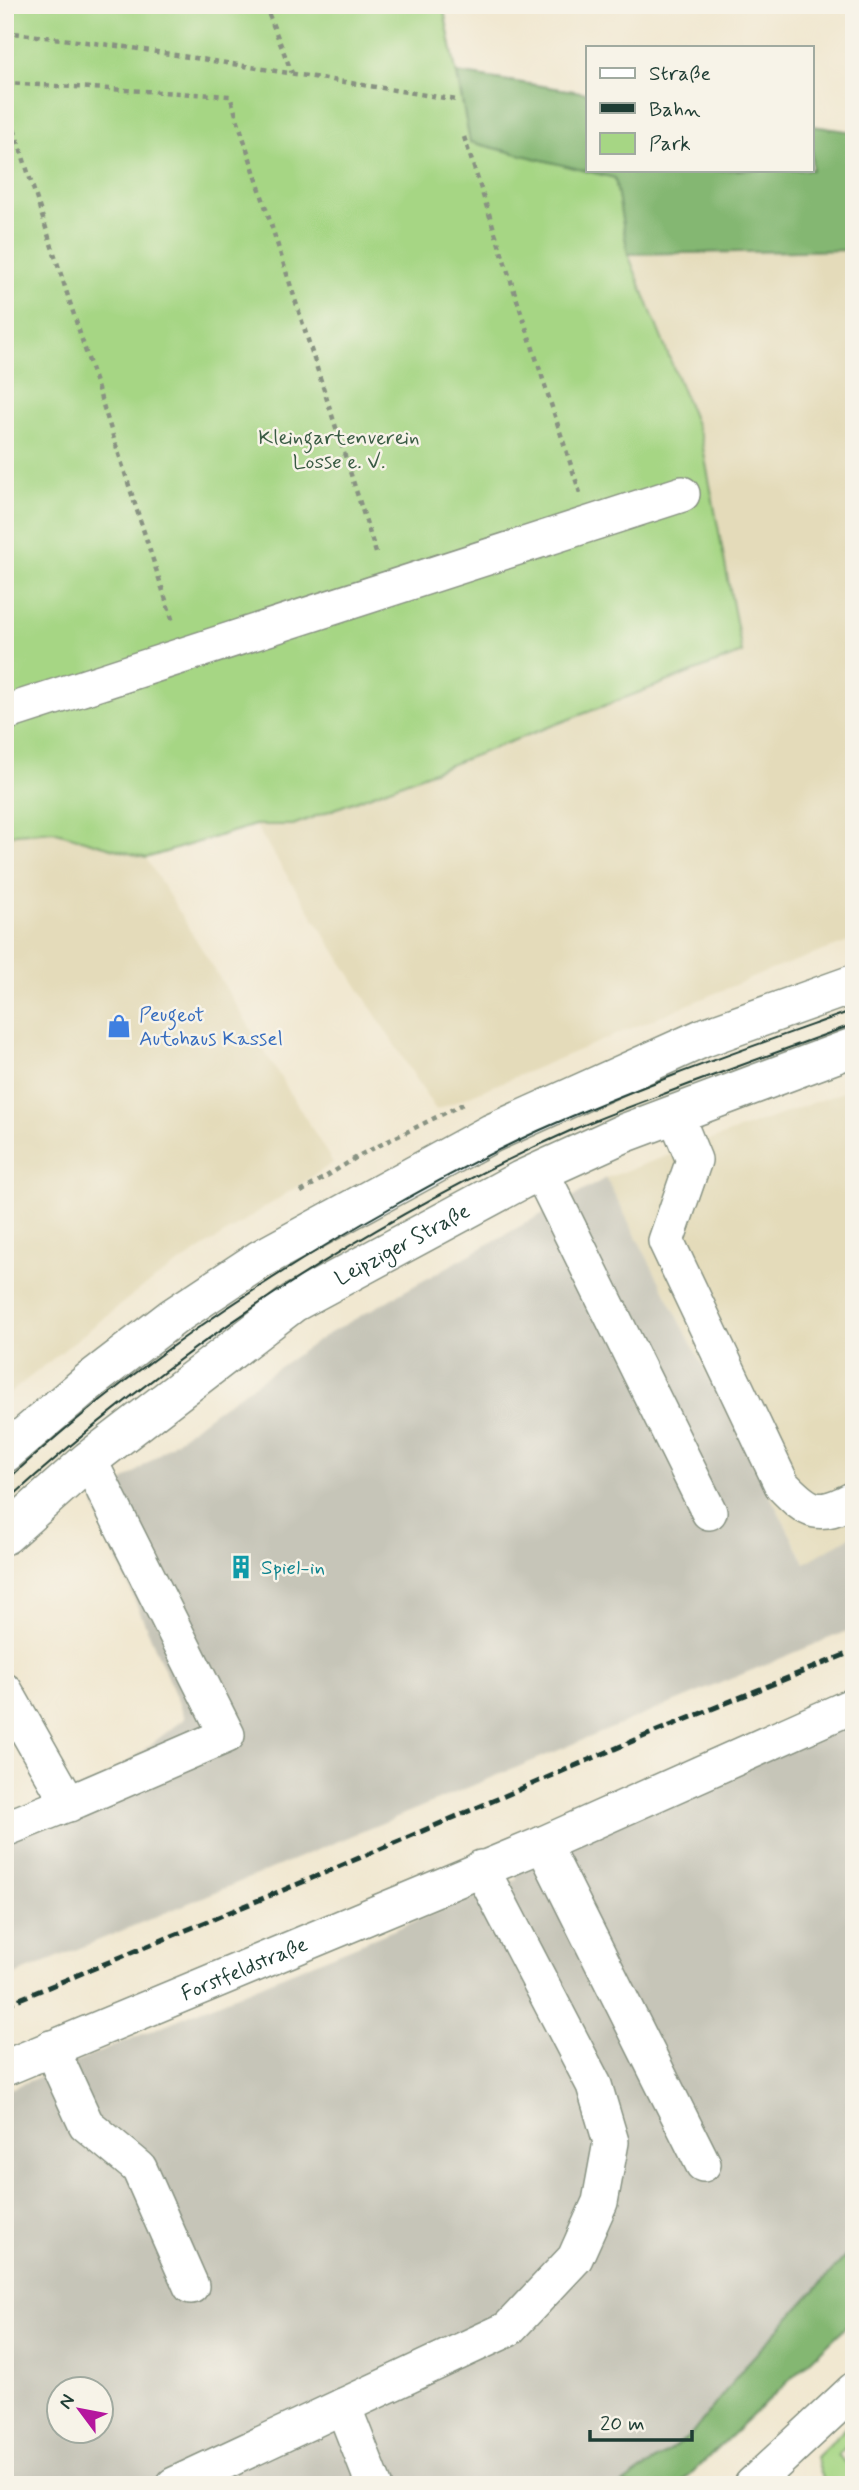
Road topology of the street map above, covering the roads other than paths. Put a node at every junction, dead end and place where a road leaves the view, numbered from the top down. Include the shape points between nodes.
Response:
1 (682, 494) dead end
2 (5, 713) edge
3 (854, 984) edge
4 (854, 1047) edge
5 (675, 1114) junction
6 (541, 1172) junction
7 (5, 1453) edge
8 (89, 1460) junction
9 (854, 1499) edge
10 (709, 1512) dead end
11 (5, 1535) edge
12 (5, 1691) edge
13 (854, 1705) edge
14 (69, 1804) junction
15 (5, 1829) edge
16 (543, 1844) junction
17 (481, 1868) junction
18 (51, 2048) junction
19 (5, 2068) edge
20 (703, 2164) dead end
21 (191, 2286) dead end
22 (854, 2390) edge
23 (343, 2406) junction
24 (174, 2485) edge
25 (374, 2485) edge
26 (752, 2485) edge

1 - 2 street
3 - 7 main road via 703,1038 492,1133 259,1260 173,1317
4 - 5 main road, Leipziger Straße
5 - 6 main road, Leipziger Straße
5 - 9 street via 694,1160 666,1241 782,1485 813,1510 831,1511
6 - 8 main road, Leipziger Straße via 293,1303
6 - 10 street
8 - 11 main road, Leipziger Straße
8 - 14 street via 227,1735
12 - 14 street
13 - 16 street, Forstfeldstraße
14 - 15 street
16 - 17 street, Forstfeldstraße
16 - 20 street
17 - 18 street, Forstfeldstraße
17 - 23 street via 594,2085 611,2142 600,2202 575,2258 508,2329
18 - 19 street, Forstfeldstraße
18 - 21 street via 86,2124 139,2168
22 - 26 street
23 - 24 street
23 - 25 street

